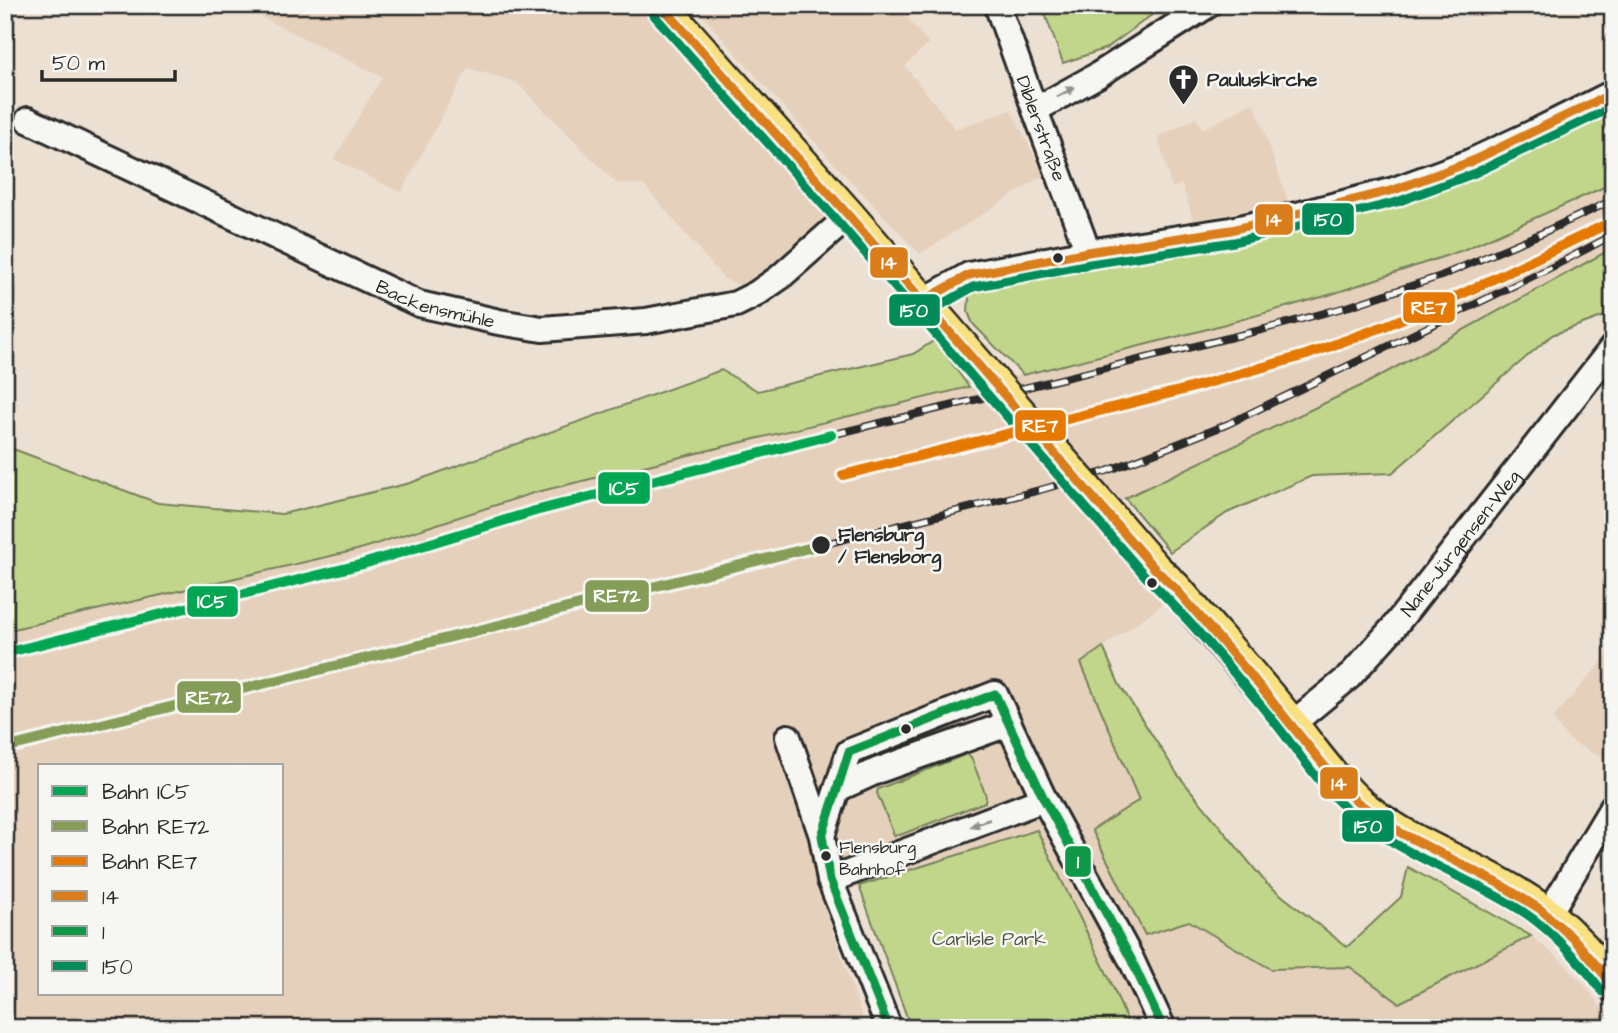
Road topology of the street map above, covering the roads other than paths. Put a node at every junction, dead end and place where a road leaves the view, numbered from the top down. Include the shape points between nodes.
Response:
1 (661, 5) edge
2 (997, 5) edge
3 (1208, 5) edge
4 (1613, 93) edge
5 (1035, 110) junction
6 (28, 120) dead end
7 (849, 216) junction
8 (1088, 251) junction
9 (923, 301) junction
10 (1613, 347) edge
11 (1008, 724) junction
12 (1292, 724) junction
13 (788, 737) dead end
14 (837, 789) junction
15 (1044, 799) junction
16 (1613, 806) edge
17 (822, 836) junction
18 (830, 880) junction
19 (1548, 915) junction
20 (1613, 985) edge
21 (889, 1028) edge
22 (1163, 1028) edge

1 - 7 main road
2 - 5 street, Diblerstraße
5 -> 3 street
4 - 8 street via 1470,162 1394,190 1231,230
5 - 8 street, Diblerstraße
6 - 7 street, Backensmühle via 419,304 542,329 646,321 736,304 779,278
7 - 9 main road
8 - 9 street via 969,275
9 - 12 main road, bridge
10 - 12 street, Nane-Jürgensen-Weg via 1393,628 1349,677
11 - 14 street
11 - 14 street via 995,694 849,752
11 - 15 street
12 - 19 main road via 1325,768 1387,825
13 - 17 street
14 - 17 street
15 -> 18 street
15 - 22 street
16 - 19 street
17 - 18 street
18 - 21 street
19 - 20 main road

